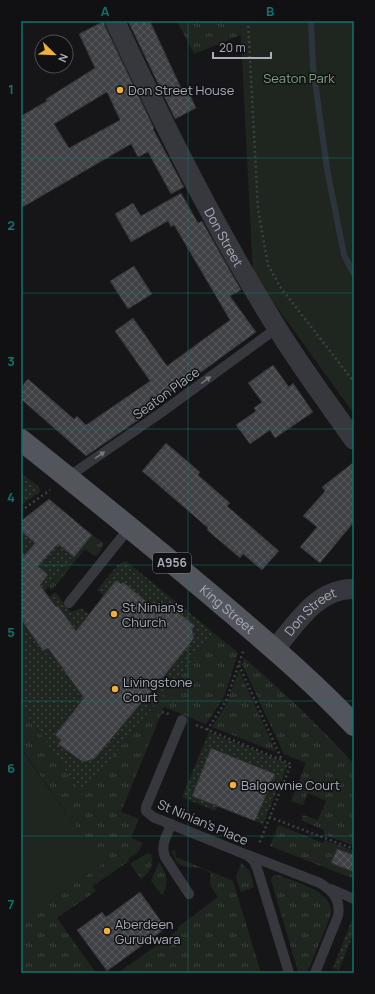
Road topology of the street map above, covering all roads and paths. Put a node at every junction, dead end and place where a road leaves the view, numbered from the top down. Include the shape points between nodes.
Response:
1 (115, 21) edge
2 (248, 21) edge
3 (277, 328) junction
4 (354, 382) edge
5 (21, 440) edge
6 (354, 440) edge
7 (68, 477) junction
8 (21, 511) edge
9 (130, 527) junction
10 (354, 589) edge
11 (69, 603) dead end
12 (251, 629) junction
13 (275, 649) junction
14 (239, 665) junction
15 (162, 712) dead end
16 (182, 720) junction
17 (354, 726) edge
18 (207, 730) junction
19 (282, 760) junction
20 (269, 817) junction
21 (171, 824) junction
22 (354, 849) edge
23 (250, 856) junction
24 (327, 888) junction
25 (190, 894) dead end
26 (354, 899) edge
27 (289, 973) edge
28 (316, 973) edge

1 - 3 street, Don Street via 174,145
2 - 4 path via 258,209 268,265 281,288
3 - 6 street, Don Street
7 -> 3 lane, Seaton Place
5 - 7 main road, King Street / A956
7 - 8 path
7 - 9 main road, King Street / A956
9 - 11 lane
9 - 12 main road, King Street / A956
10 - 13 street, Don Street via 336,591 311,606
12 - 13 main road, King Street / A956
12 - 14 path
13 - 17 main road, King Street / A956
14 - 18 path via 226,701
14 - 19 path
15 - 16 path
16 - 18 path
16 - 21 lane, St Ninian's Place via 146,807 150,816
18 - 19 path
19 - 20 path via 291,764
20 - 22 path
20 - 23 path
21 - 23 lane, St Ninian's Place
21 - 25 lane via 162,847 163,852
23 - 24 lane
23 - 27 lane, St Ninian's Place via 256,865
24 - 26 lane
24 - 28 lane via 336,896 340,906 337,921

